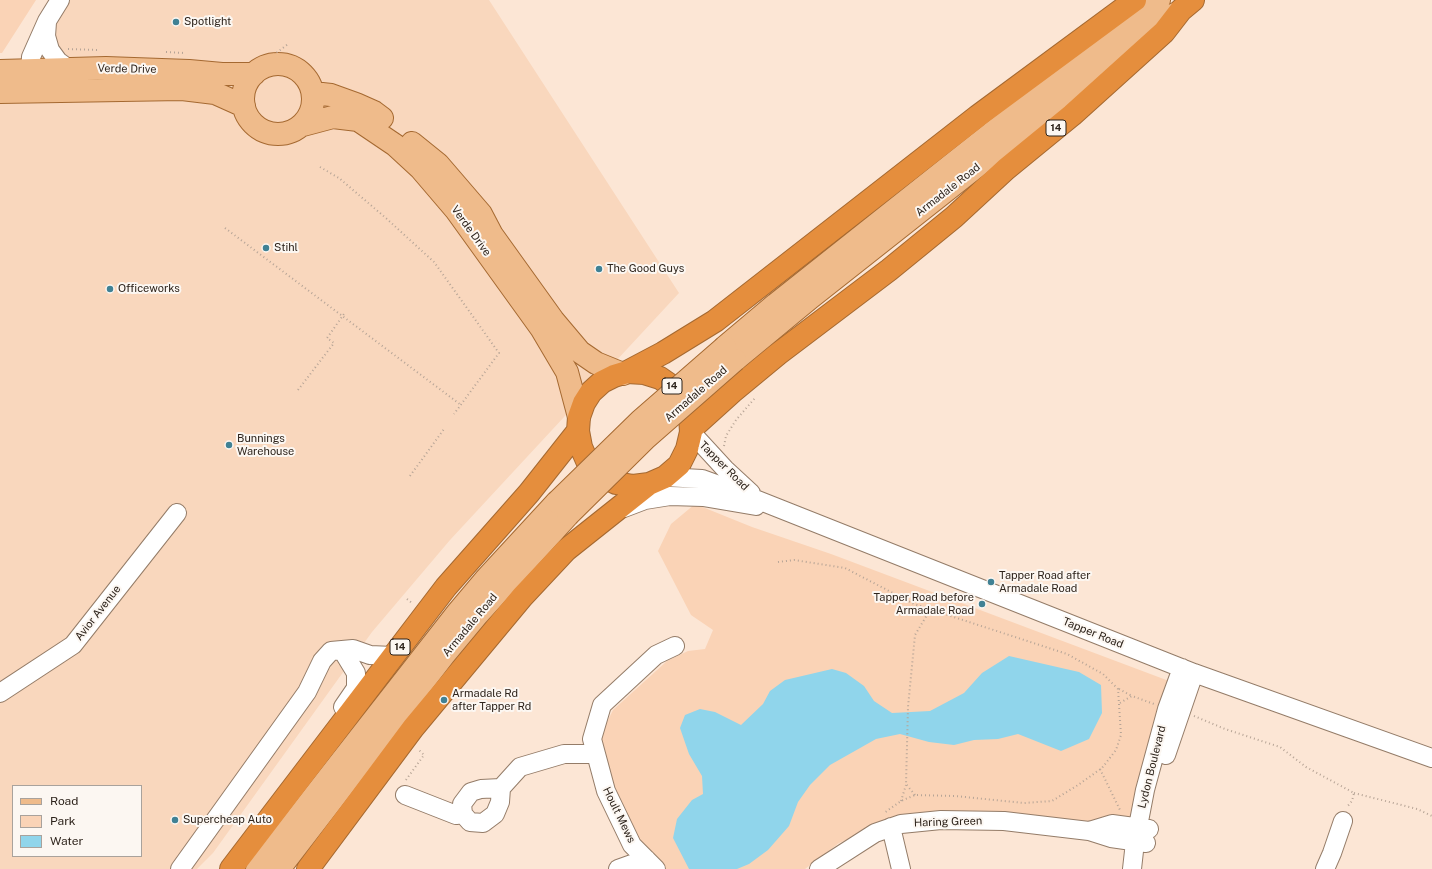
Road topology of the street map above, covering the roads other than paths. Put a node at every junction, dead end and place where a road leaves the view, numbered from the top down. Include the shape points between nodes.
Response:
1 (60, 0) edge
2 (1135, 0) edge
3 (1159, 0) edge
4 (1187, 5) edge
5 (47, 21) junction
6 (68, 59) junction
7 (255, 67) junction
8 (30, 70) junction
9 (0, 71) edge
10 (54, 91) junction
11 (0, 92) edge
12 (313, 93) junction
13 (244, 106) junction
14 (303, 125) junction
15 (730, 354) junction
16 (625, 373) junction
17 (578, 424) junction
18 (691, 431) junction
19 (657, 480) junction
20 (758, 500) junction
21 (778, 508) junction
22 (563, 509) junction
23 (619, 510) junction
24 (177, 513) dead end
25 (675, 646) dead end
26 (342, 650) junction
27 (393, 656) junction
28 (1188, 670) junction
29 (0, 693) edge
30 (331, 739) junction
31 (596, 754) junction
32 (1432, 758) edge
33 (501, 788) junction
34 (405, 795) road end
35 (463, 814) junction
36 (1344, 815) road end
37 (888, 820) junction
38 (1138, 834) junction
39 (651, 864) edge
40 (180, 869) edge
41 (231, 869) edge
42 (257, 869) edge
43 (279, 869) edge
44 (308, 869) edge
45 (618, 869) edge
46 (819, 869) edge
47 (900, 869) edge
48 (1132, 869) edge
49 (1144, 869) edge
50 (1325, 869) edge

1 - 5 street
2 - 16 highway via 978,116 715,321
3 - 15 main road, Armadale Road via 776,304
4 - 15 main road, Armadale Road via 1154,26 810,298
4 - 18 highway, 14 via 1164,32 954,217 778,354 732,392
5 - 6 street via 46,36 50,50 58,61
5 - 8 street via 35,45
6 - 7 main road, Verde Drive via 141,69 222,74
6 - 8 main road, Verde Drive
7 - 12 main road via 278,64 299,70 307,78
7 - 13 main road via 244,89
8 - 9 main road, Verde Drive
8 - 10 street via 39,81
10 - 11 main road, Verde Drive
10 - 13 main road, Verde Drive via 198,90 223,96
12 - 14 main road via 312,110
12 - 16 main road, Verde Drive via 331,95 374,112 438,164 481,214 492,235 553,320 580,352 596,363
13 - 14 main road via 250,121 270,134 293,132
14 - 17 main road, Verde Drive via 333,116 358,120 395,145 421,169 456,210 541,328 567,372
15 - 22 main road, Armadale Road, bridge via 646,438
16 - 17 highway, 14 via 602,382 591,392 584,403
16 - 18 highway, 14 via 644,373 660,378 673,387 684,400 690,416
17 - 19 highway via 581,447 588,463 600,475 616,483 632,486
17 - 27 highway, 14 via 529,493 446,587
18 - 19 highway, 14 via 687,450 679,465
18 - 20 street, Tapper Road via 725,469
19 - 20 street, Tapper Road via 702,480
19 - 23 highway, 14
20 - 21 street, Tapper Road
21 - 23 street via 734,504 703,497 670,496 645,500
21 - 28 street, Tapper Road
22 - 42 main road, Armadale Road via 485,580 453,617
22 - 43 main road, Armadale Road via 444,655
23 - 44 highway, Armadale Road / 14 via 566,550 522,597 413,728
24 - 29 street, Avior Avenue via 73,645
25 - 31 street, Hoult Mews via 656,655 602,705 592,739
26 - 27 street via 353,649 370,655
26 - 30 street via 356,673 356,688 340,711
26 - 40 street via 331,650 322,661 307,692
27 - 30 highway, 14
28 - 32 street, Tapper Road
28 - 38 street, Lydon Boulevard via 1159,758
30 - 41 highway, 14
31 - 33 street via 564,754 520,767
31 - 39 street, Hoult Mews via 606,791 632,845
33 - 35 street via 470,792 462,804
33 - 35 street via 500,802 495,814 483,823 470,822
34 - 35 street via 456,815
36 - 50 street
37 - 38 street, Haring Green via 901,824 941,820 1004,821 1089,831 1112,824
37 - 46 street, Haring Green via 875,833
37 - 47 street
38 - 48 street, Lydon Boulevard
38 - 49 street, Lydon Boulevard
39 - 45 street

